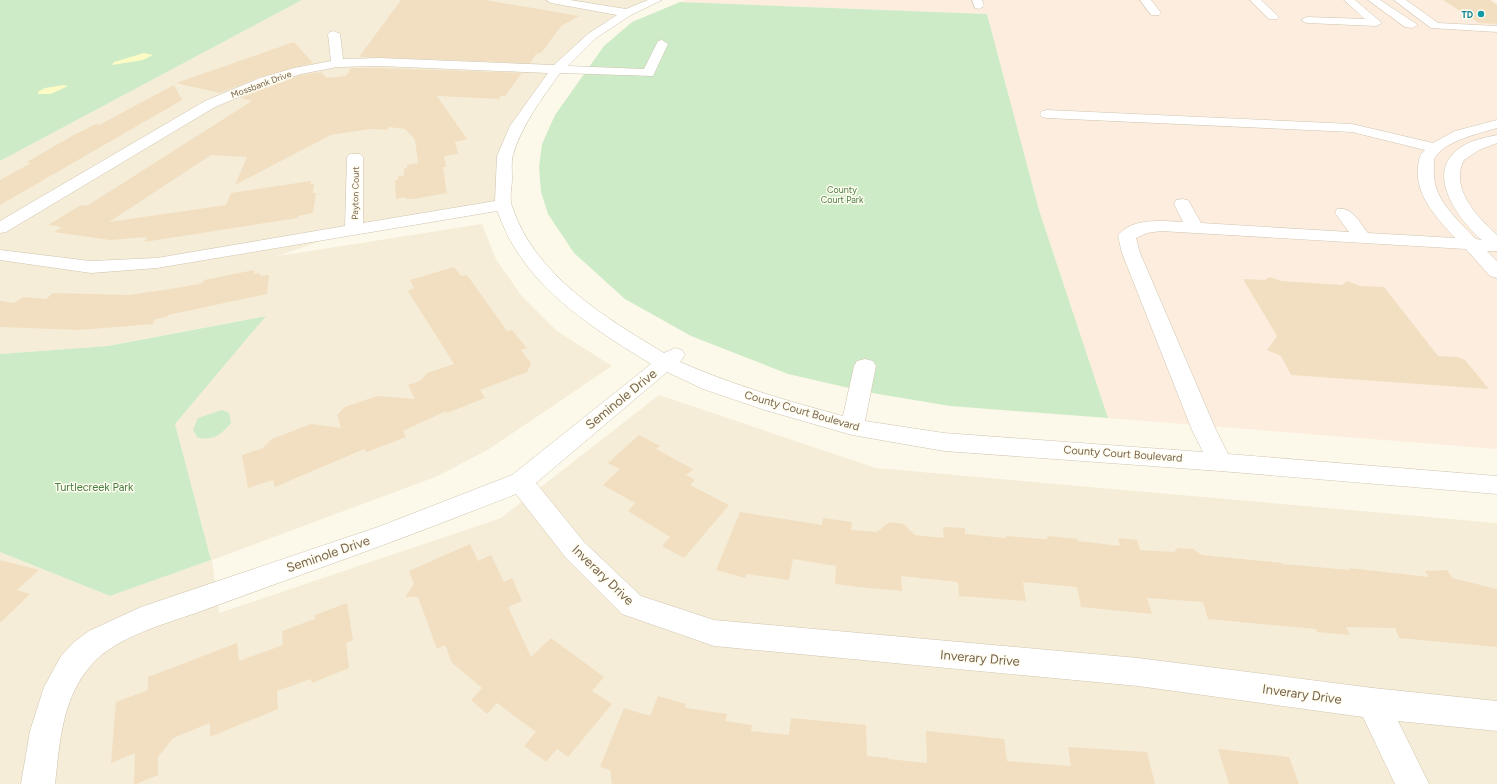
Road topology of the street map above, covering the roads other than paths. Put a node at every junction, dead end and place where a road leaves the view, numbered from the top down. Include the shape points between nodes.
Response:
1 (551, 0) edge
2 (657, 0) edge
3 (1145, 0) edge
4 (1255, 0) edge
5 (1349, 0) edge
6 (1373, 0) edge
7 (1399, 0) edge
8 (627, 13) junction
9 (1155, 13) dead end
10 (1273, 17) dead end
11 (1307, 20) dead end
12 (1435, 26) junction
13 (1497, 29) edge
14 (334, 34) dead end
15 (662, 44) dead end
16 (337, 63) junction
17 (556, 70) junction
18 (1047, 114) dead end
19 (1497, 124) edge
20 (1497, 139) edge
21 (1435, 148) junction
22 (355, 156) dead end
23 (1182, 204) dead end
24 (503, 205) junction
25 (1343, 213) dead end
26 (0, 228) edge
27 (1195, 228) junction
28 (354, 229) junction
29 (1364, 238) junction
30 (1468, 244) junction
31 (1497, 245) edge
32 (0, 255) edge
33 (1497, 272) edge
34 (670, 359) junction
35 (865, 366) dead end
36 (852, 427) junction
37 (1220, 462) junction
38 (520, 482) junction
39 (1497, 485) edge
40 (1372, 703) junction
41 (1497, 716) edge
42 (38, 784) edge
43 (1412, 784) edge

1 - 8 street
2 - 8 street, County Court Boulevard
3 - 9 street
4 - 10 street
5 - 11 street via 1376,23
6 - 12 street via 1409,25
7 - 12 street
8 - 17 street, County Court Boulevard via 592,36
12 - 13 street
14 - 16 street
15 - 17 street, Mossbank Drive via 648,73
16 - 17 street, Mossbank Drive via 380,62
16 - 26 street, Mossbank Drive via 265,81 210,104
17 - 24 street, County Court Boulevard via 517,126 505,156
18 - 21 street via 1352,128
19 - 21 street via 1460,134
20 - 31 street via 1475,146 1459,156 1454,163 1453,184 1467,216
21 - 30 street via 1427,156 1427,190 1444,216
22 - 28 street, Payton Court
23 - 27 street
24 - 28 street
24 - 34 street, County Court Boulevard via 521,244 564,294 601,324
25 - 29 street
27 - 29 street
27 - 37 street via 1144,227 1127,236 1131,254 1202,426
28 - 32 street via 158,263 91,267
29 - 30 street
30 - 31 street
30 - 33 street
34 - 36 street, County Court Boulevard via 718,386 773,405
34 - 38 street, Seminole Drive
35 - 36 street
36 - 37 street, County Court Boulevard via 944,442
37 - 39 street, County Court Boulevard
38 - 40 street, Inverary Drive via 575,550 632,605 714,633 1138,672
38 - 42 street, Seminole Drive via 387,534 151,616 114,632 84,651 64,676 49,711
40 - 41 street, Inverary Drive
40 - 43 street

